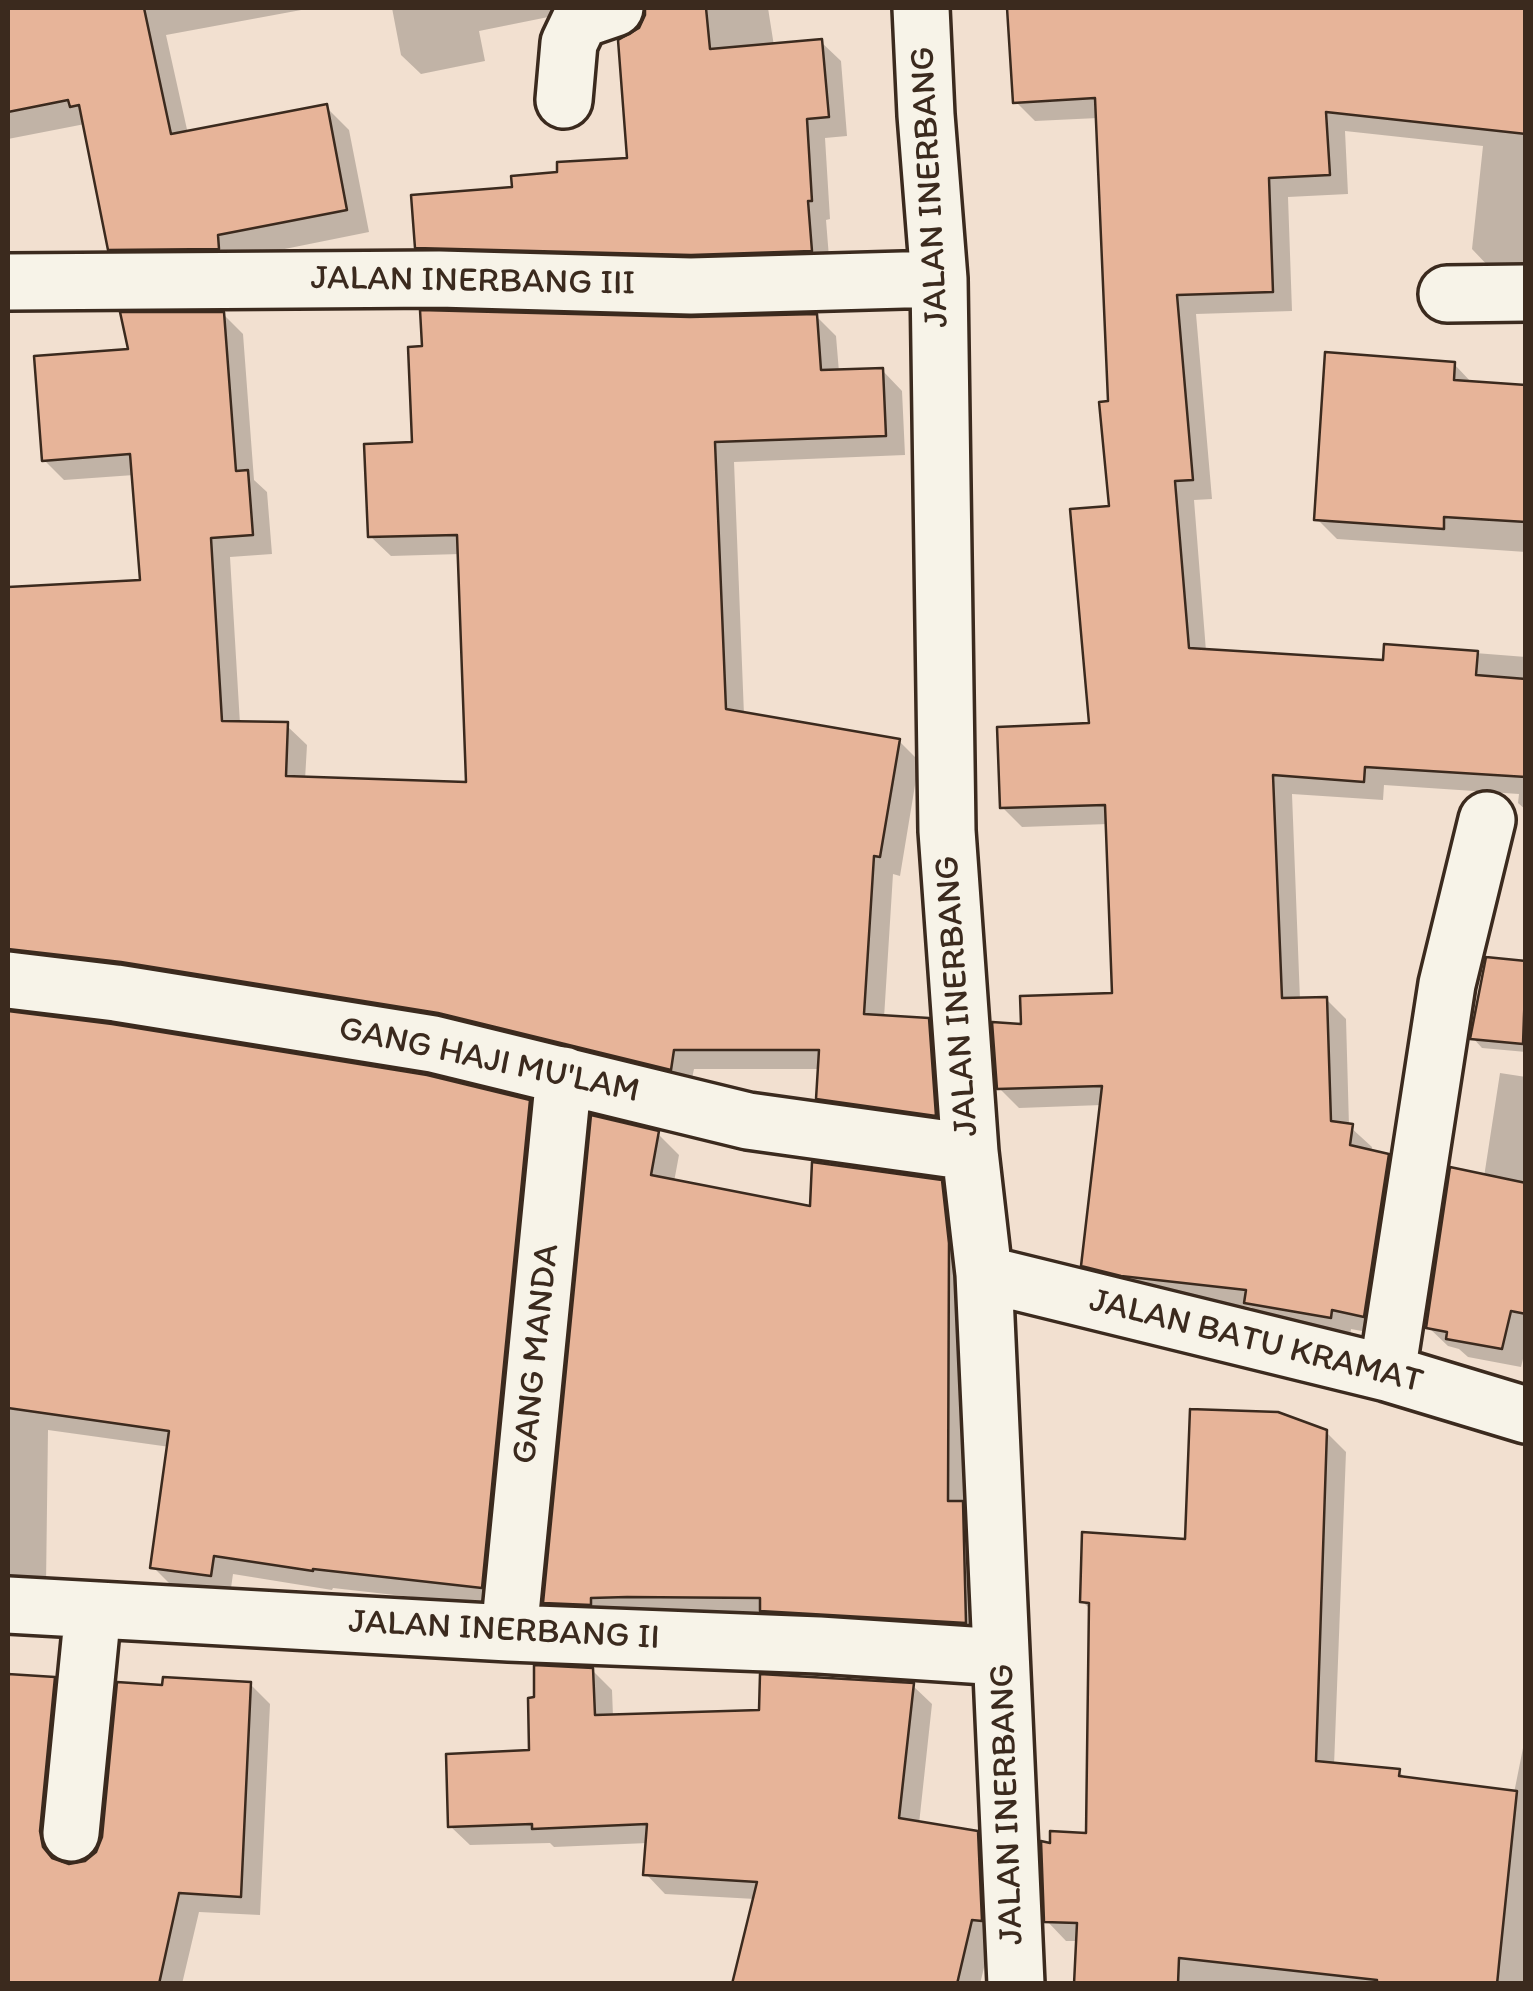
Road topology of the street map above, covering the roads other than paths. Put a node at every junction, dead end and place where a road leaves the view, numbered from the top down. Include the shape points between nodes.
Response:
1 (616, 8) edge
2 (921, 8) edge
3 (564, 100) dead end
4 (939, 279) junction
5 (8, 282) edge
6 (1446, 294) dead end
7 (1526, 294) edge
8 (1487, 820) dead end
9 (8, 980) edge
10 (564, 1074) junction
11 (970, 1152) junction
12 (984, 1274) junction
13 (1387, 1373) junction
14 (1526, 1416) edge
15 (8, 1605) edge
16 (93, 1610) junction
17 (509, 1633) junction
18 (1002, 1657) junction
19 (71, 1833) dead end
20 (1016, 1984) edge

1 - 3 street via 580,20 569,43
2 - 4 street, JALAN INERBANG
4 - 5 street, JALAN INERBANG III via 691,286 439,278
4 - 11 street, JALAN INERBANG via 946,831
6 - 7 street
8 - 13 street via 1446,984
9 - 10 street, GANG HAJI MU'LAM via 319,1024
10 - 11 street, GANG HAJI MU'LAM via 748,1121
10 - 17 street, GANG MANDA
11 - 12 street, JALAN INERBANG
12 - 13 street, JALAN BATU KRAMAT
12 - 18 street, JALAN INERBANG
13 - 14 street, JALAN BATU KRAMAT
15 - 16 street, JALAN INERBANG II
16 - 17 street, JALAN INERBANG II
16 - 19 street
17 - 18 street, JALAN INERBANG II
18 - 20 street, JALAN INERBANG

